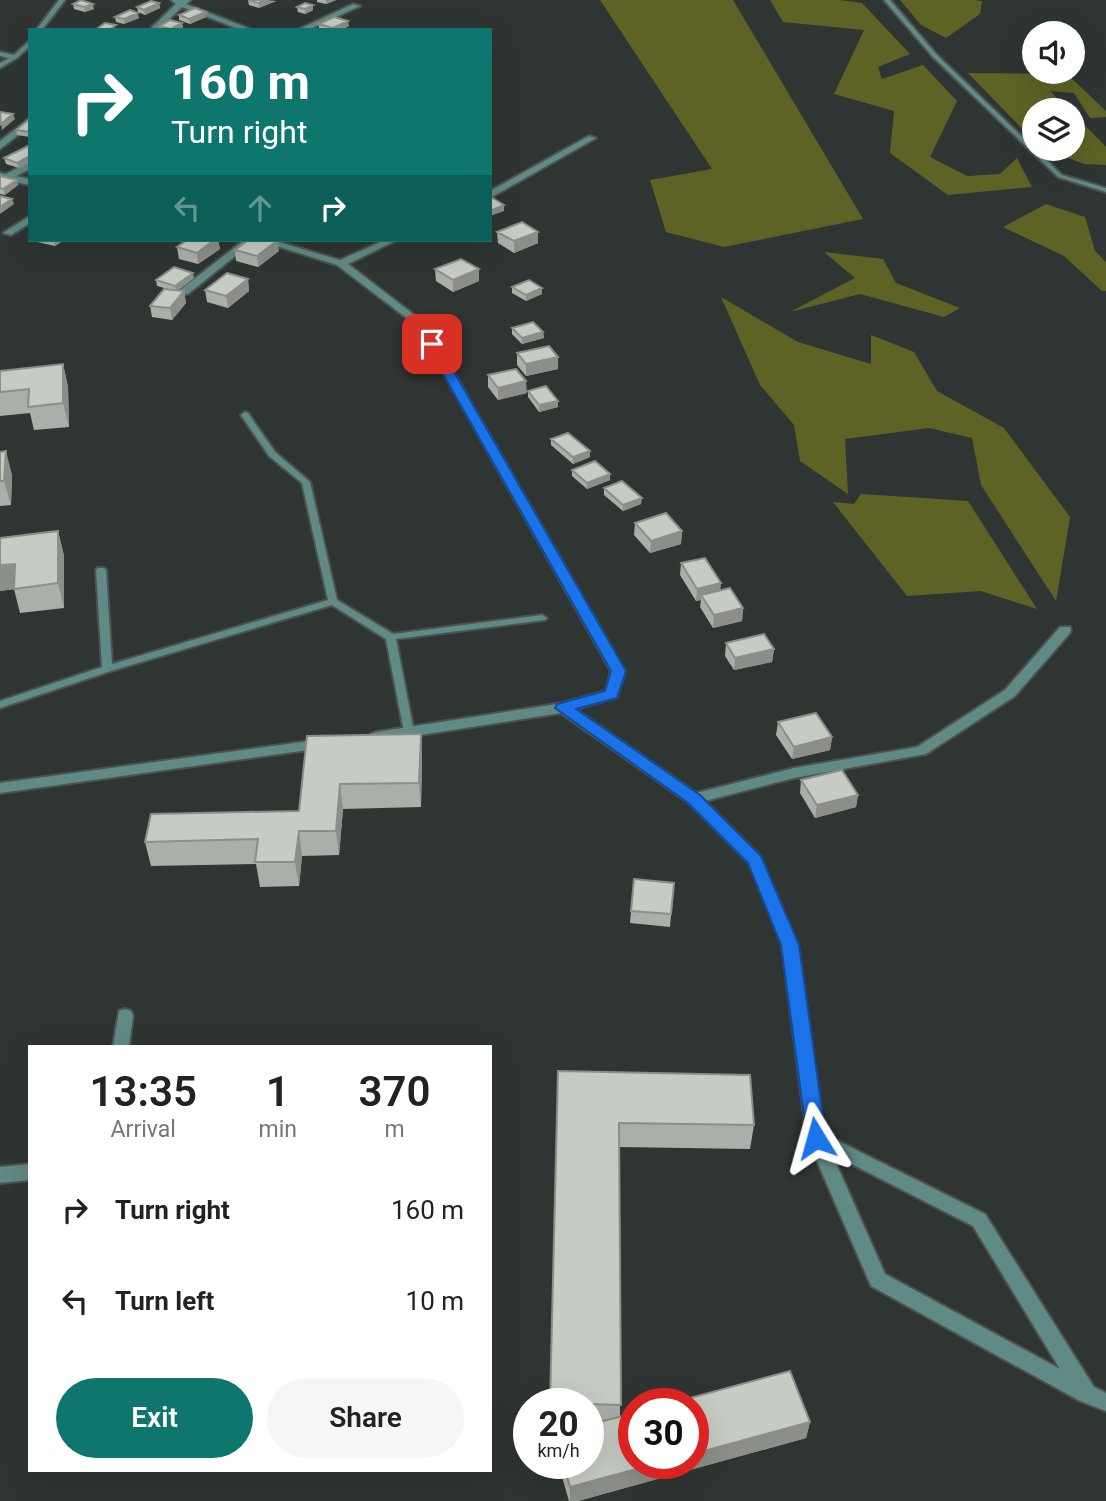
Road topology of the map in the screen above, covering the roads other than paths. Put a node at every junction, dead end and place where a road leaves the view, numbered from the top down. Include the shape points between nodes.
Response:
1 (62, 0) edge
2 (189, 0) edge
3 (887, 0) edge
4 (177, 2) edge
5 (356, 6) dead end
6 (41, 28) edge
7 (156, 28) edge
8 (244, 28) edge
9 (306, 28) edge
10 (28, 44) edge
11 (0, 54) edge
12 (15, 57) junction
13 (0, 66) edge
14 (28, 123) edge
15 (592, 138) dead end
16 (0, 146) edge
17 (28, 166) edge
18 (4, 176) edge
19 (28, 182) edge
20 (1106, 190) edge
21 (492, 194) edge
22 (28, 220) edge
23 (8, 233) dead end
24 (247, 242) edge
25 (269, 242) edge
26 (387, 242) edge
27 (341, 263) junction
28 (184, 292) edge
29 (245, 415) dead end
30 (101, 570) dead end
31 (333, 602) junction
32 (542, 618) dead end
33 (1065, 630) dead end
34 (391, 637) junction
35 (107, 669) junction
36 (0, 705) edge
37 (563, 708) junction
38 (409, 732) junction
39 (0, 788) edge
40 (694, 799) junction
41 (125, 1016) dead end
42 (121, 1045) edge
43 (816, 1138) junction
44 (28, 1172) edge
45 (0, 1175) edge
46 (1087, 1394) junction
47 (1106, 1402) edge

1 - 6 lane
2 - 4 street
3 - 20 lane via 935,56 1060,176
4 - 7 street via 168,20
4 - 8 street
5 - 9 street
10 - 12 lane
11 - 12 lane
12 - 13 lane
14 - 16 street
15 - 21 street
17 - 18 street
18 - 19 street
22 - 23 street
24 - 28 street
25 - 27 street
26 - 27 street
27 - 37 street via 421,324 618,671 612,694
29 - 31 lane via 271,454 306,482
30 - 35 lane
31 - 34 lane
31 - 35 lane
32 - 34 lane
33 - 40 street via 1010,693 921,751 794,773
34 - 38 lane
35 - 36 lane
37 - 38 street
37 - 40 street
38 - 39 street
40 - 43 street via 755,860 790,945
41 - 42 street
43 - 46 street via 979,1220
43 - 46 street via 878,1280
44 - 45 street
46 - 47 street

